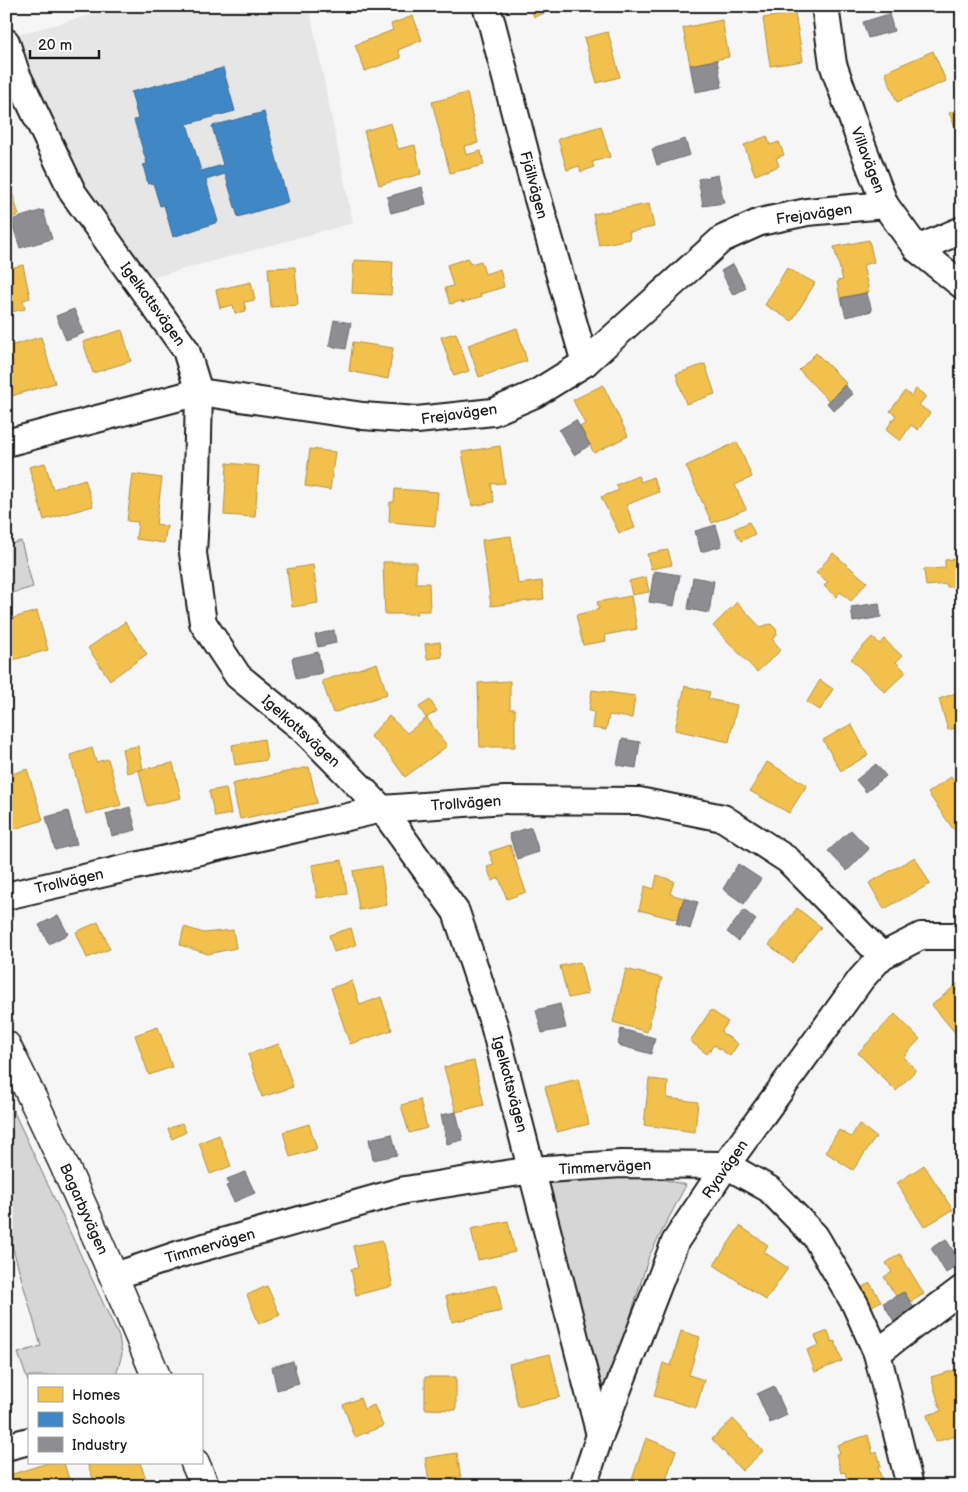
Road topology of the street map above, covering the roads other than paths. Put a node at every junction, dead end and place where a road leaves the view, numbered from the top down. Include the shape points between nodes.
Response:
1 (486, 6) edge
2 (825, 6) edge
3 (6, 42) edge
4 (886, 205) junction
5 (962, 230) edge
6 (917, 249) junction
7 (962, 285) edge
8 (585, 363) junction
9 (199, 392) junction
10 (6, 444) edge
11 (382, 809) junction
12 (6, 896) edge
13 (962, 936) edge
14 (882, 956) junction
15 (6, 1045) edge
16 (726, 1165) junction
17 (532, 1170) junction
18 (115, 1276) junction
19 (962, 1289) edge
20 (877, 1353) junction
21 (155, 1374) edge
22 (600, 1435) junction
23 (195, 1464) edge
24 (206, 1486) edge
25 (582, 1486) edge
26 (910, 1486) edge

1 - 8 street, Fjällvägen
2 - 4 street, Villavägen via 833,64
3 - 9 street, Igelkottsvägen via 16,73 73,193 186,350
4 - 6 street, Villavägen
4 - 8 street, Frejavägen via 807,212 760,222 722,239
5 - 6 street
6 - 7 street, Villavägen
8 - 9 street, Frejavägen via 535,394 493,412 418,420 363,416
9 - 10 street, Frejavägen
9 - 11 street, Igelkottsvägen via 193,553 203,623 238,676 304,730
11 - 12 street, Trollvägen
11 - 14 street, Trollvägen via 505,800 639,802 723,818 788,860
11 - 17 street, Igelkottsvägen via 456,912 494,1025
13 - 14 street, Ryavägen via 922,936
14 - 16 street, Ryavägen via 861,979
15 - 18 street, Bagarbyvägen via 46,1123
16 - 17 street, Timmervägen via 621,1164
16 - 20 street, Timmervägen via 768,1189 815,1236 855,1304
16 - 22 street, Ryavägen via 675,1242
17 - 18 street, Timmervägen via 405,1190 180,1254
17 - 22 street, Igelkottsvägen
18 - 21 street, Bagarbyvägen
19 - 20 street
20 - 26 street, Timmervägen
22 - 25 street, Ryavägen
23 - 24 street

